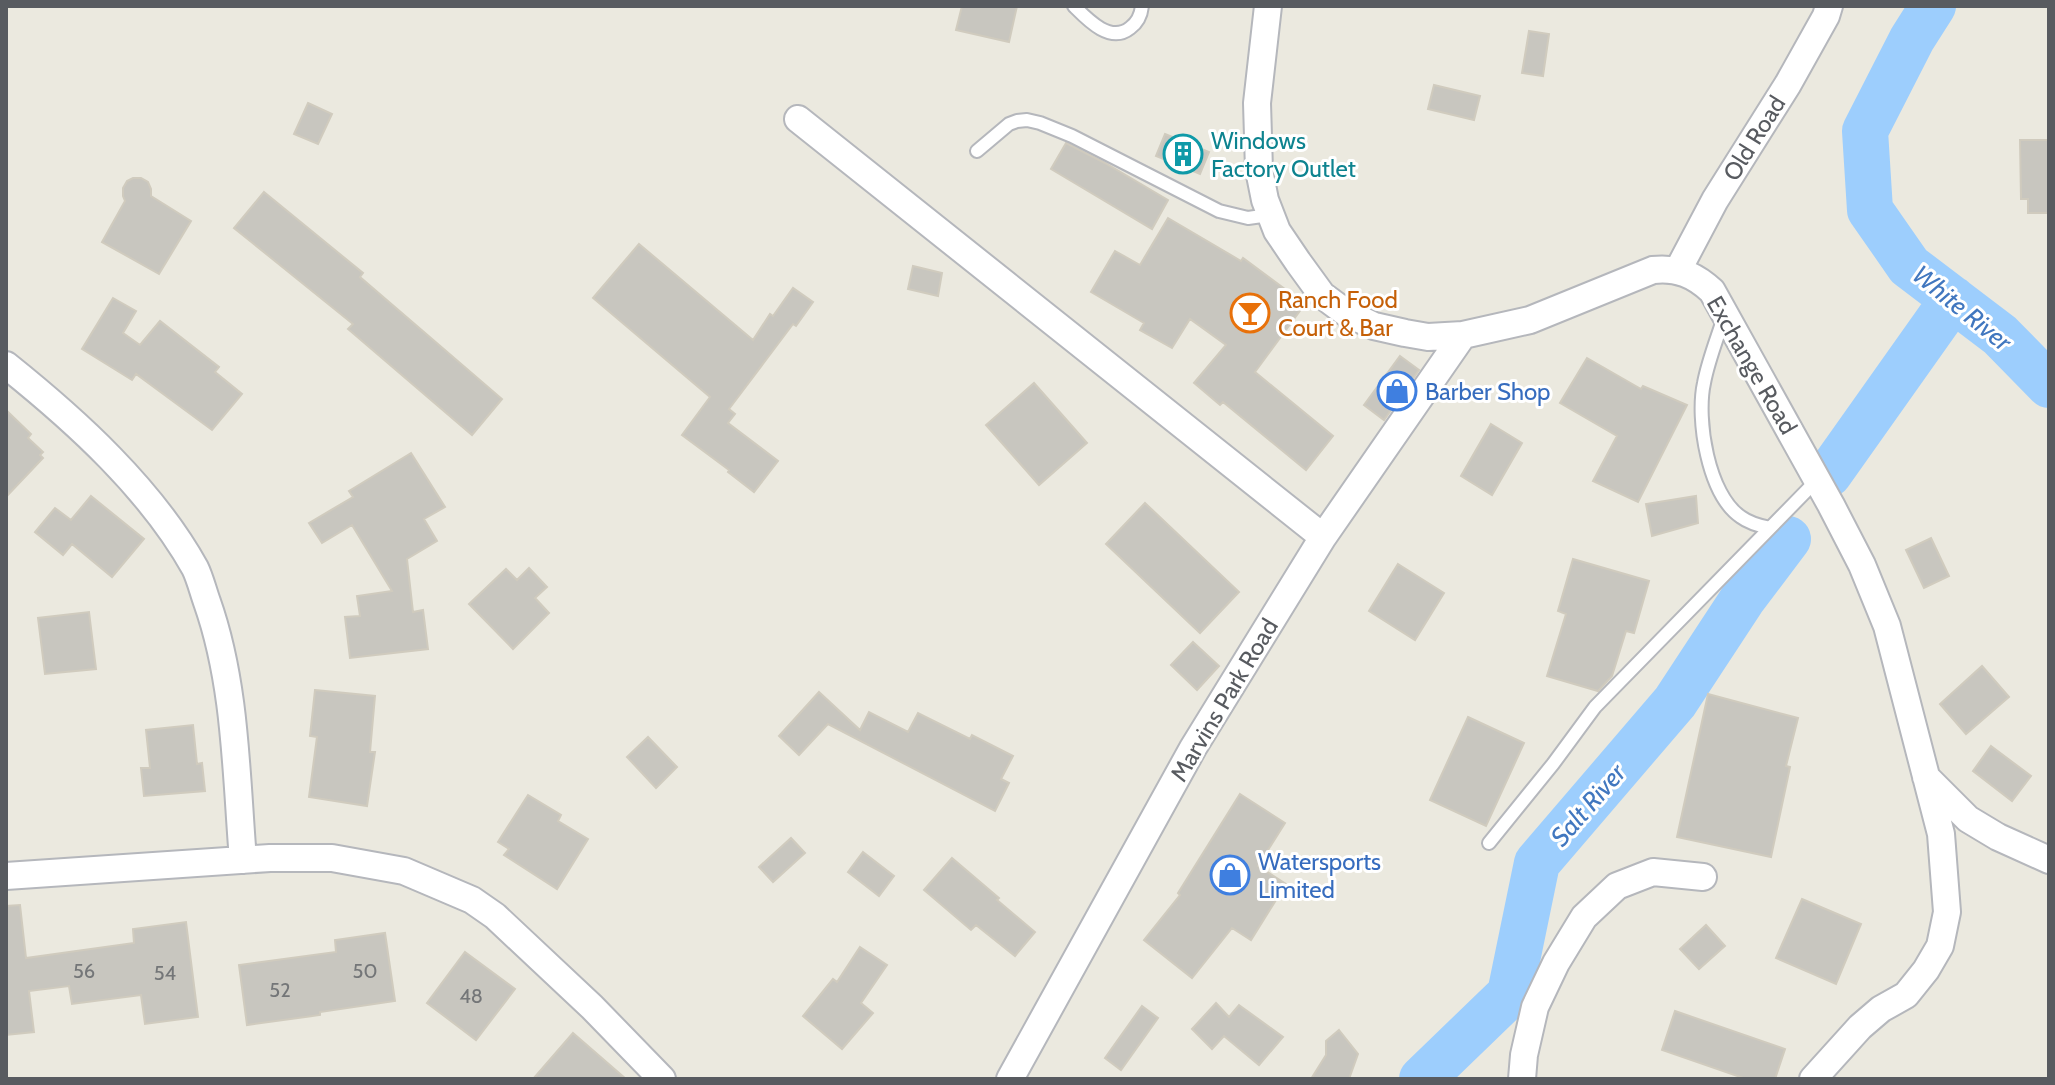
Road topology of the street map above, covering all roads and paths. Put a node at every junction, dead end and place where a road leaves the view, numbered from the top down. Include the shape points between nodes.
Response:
1 (1074, 6) edge
2 (1142, 6) edge
3 (1268, 6) edge
4 (1829, 6) edge
5 (798, 119) dead end
6 (977, 151) dead end
7 (1269, 215) junction
8 (1678, 270) junction
9 (1724, 314) junction
10 (1463, 335) junction
11 (6, 365) edge
12 (1817, 480) junction
13 (1770, 528) junction
14 (1323, 537) junction
15 (1926, 777) junction
16 (1489, 843) dead end
17 (243, 860) junction
18 (2049, 860) edge
19 (6, 876) edge
20 (1703, 877) dead end
21 (662, 1079) edge
22 (1010, 1079) edge
23 (1522, 1079) edge
24 (1813, 1079) edge

1 - 2 lane via 1110,33 1132,26
3 - 7 street via 1257,103 1259,170
4 - 8 street, Old Road
5 - 14 street
6 - 7 lane via 1009,124 1027,120 1072,136 1219,211 1248,218
7 - 10 street via 1322,295 1345,312 1405,333
8 - 9 street, Exchange Road via 1705,284
8 - 10 street via 1653,270 1530,320
9 - 12 street, Exchange Road
9 - 13 lane via 1703,385 1704,446 1724,498 1740,517
10 - 14 street, Marvins Park Road
11 - 17 street via 60,408 131,481 196,570 217,629 231,702
12 - 13 lane
12 - 15 street, Exchange Road via 1887,626
13 - 16 lane via 1595,707
14 - 22 street, Marvins Park Road via 1193,748
15 - 18 street via 1968,819
15 - 24 street, Exchange Road via 1941,834 1947,912 1940,946 1906,995 1860,1027
17 - 19 street
17 - 21 street via 332,858 404,871 472,900 592,1007
20 - 23 street via 1653,872 1617,886 1584,917 1535,1007

